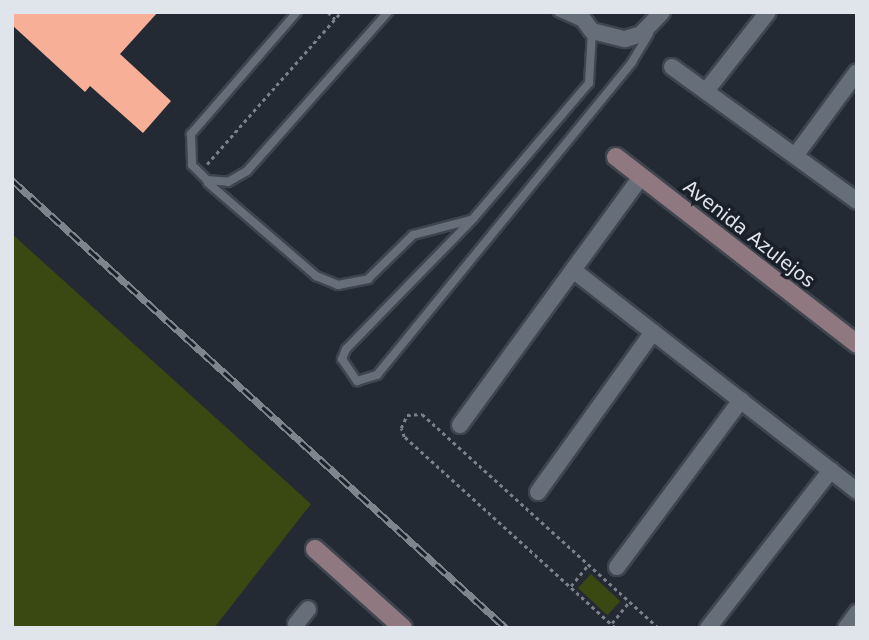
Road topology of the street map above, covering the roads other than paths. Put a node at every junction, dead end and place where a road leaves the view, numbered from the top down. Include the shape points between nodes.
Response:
1 (297, 12) edge
2 (388, 12) edge
3 (558, 12) edge
4 (768, 12) edge
5 (659, 18) edge
6 (585, 22) edge
7 (672, 67) dead end
8 (857, 72) edge
9 (706, 91) junction
10 (795, 156) junction
11 (616, 157) dead end
12 (198, 174) junction
13 (641, 177) junction
14 (857, 201) edge
15 (473, 219) junction
16 (573, 270) junction
17 (653, 332) junction
18 (857, 344) edge
19 (741, 400) junction
20 (460, 425) dead end
21 (831, 470) junction
22 (857, 491) edge
23 (538, 492) dead end
24 (315, 549) dead end
25 (617, 567) dead end
26 (308, 609) dead end
27 (857, 613) edge
28 (296, 626) edge
29 (403, 628) edge
30 (708, 628) edge
31 (846, 628) edge

1 - 12 lane via 196,125 188,155
2 - 12 lane via 238,179 217,183
3 - 6 lane
4 - 9 street
5 - 6 street via 625,39
5 - 15 lane via 632,62 377,375 357,381 342,359 346,349
6 - 15 lane via 589,83
7 - 9 street
8 - 10 street
9 - 10 street
10 - 14 street
11 - 13 main road, Avenida Azulejos
12 - 15 lane via 316,276 338,285 368,279 413,235
13 - 16 street
13 - 18 main road, Avenida Azulejos
16 - 17 street
16 - 20 street
17 - 19 street
17 - 23 street
19 - 21 street
19 - 25 street
21 - 22 street
21 - 30 street
24 - 29 main road
26 - 28 street
27 - 31 street

